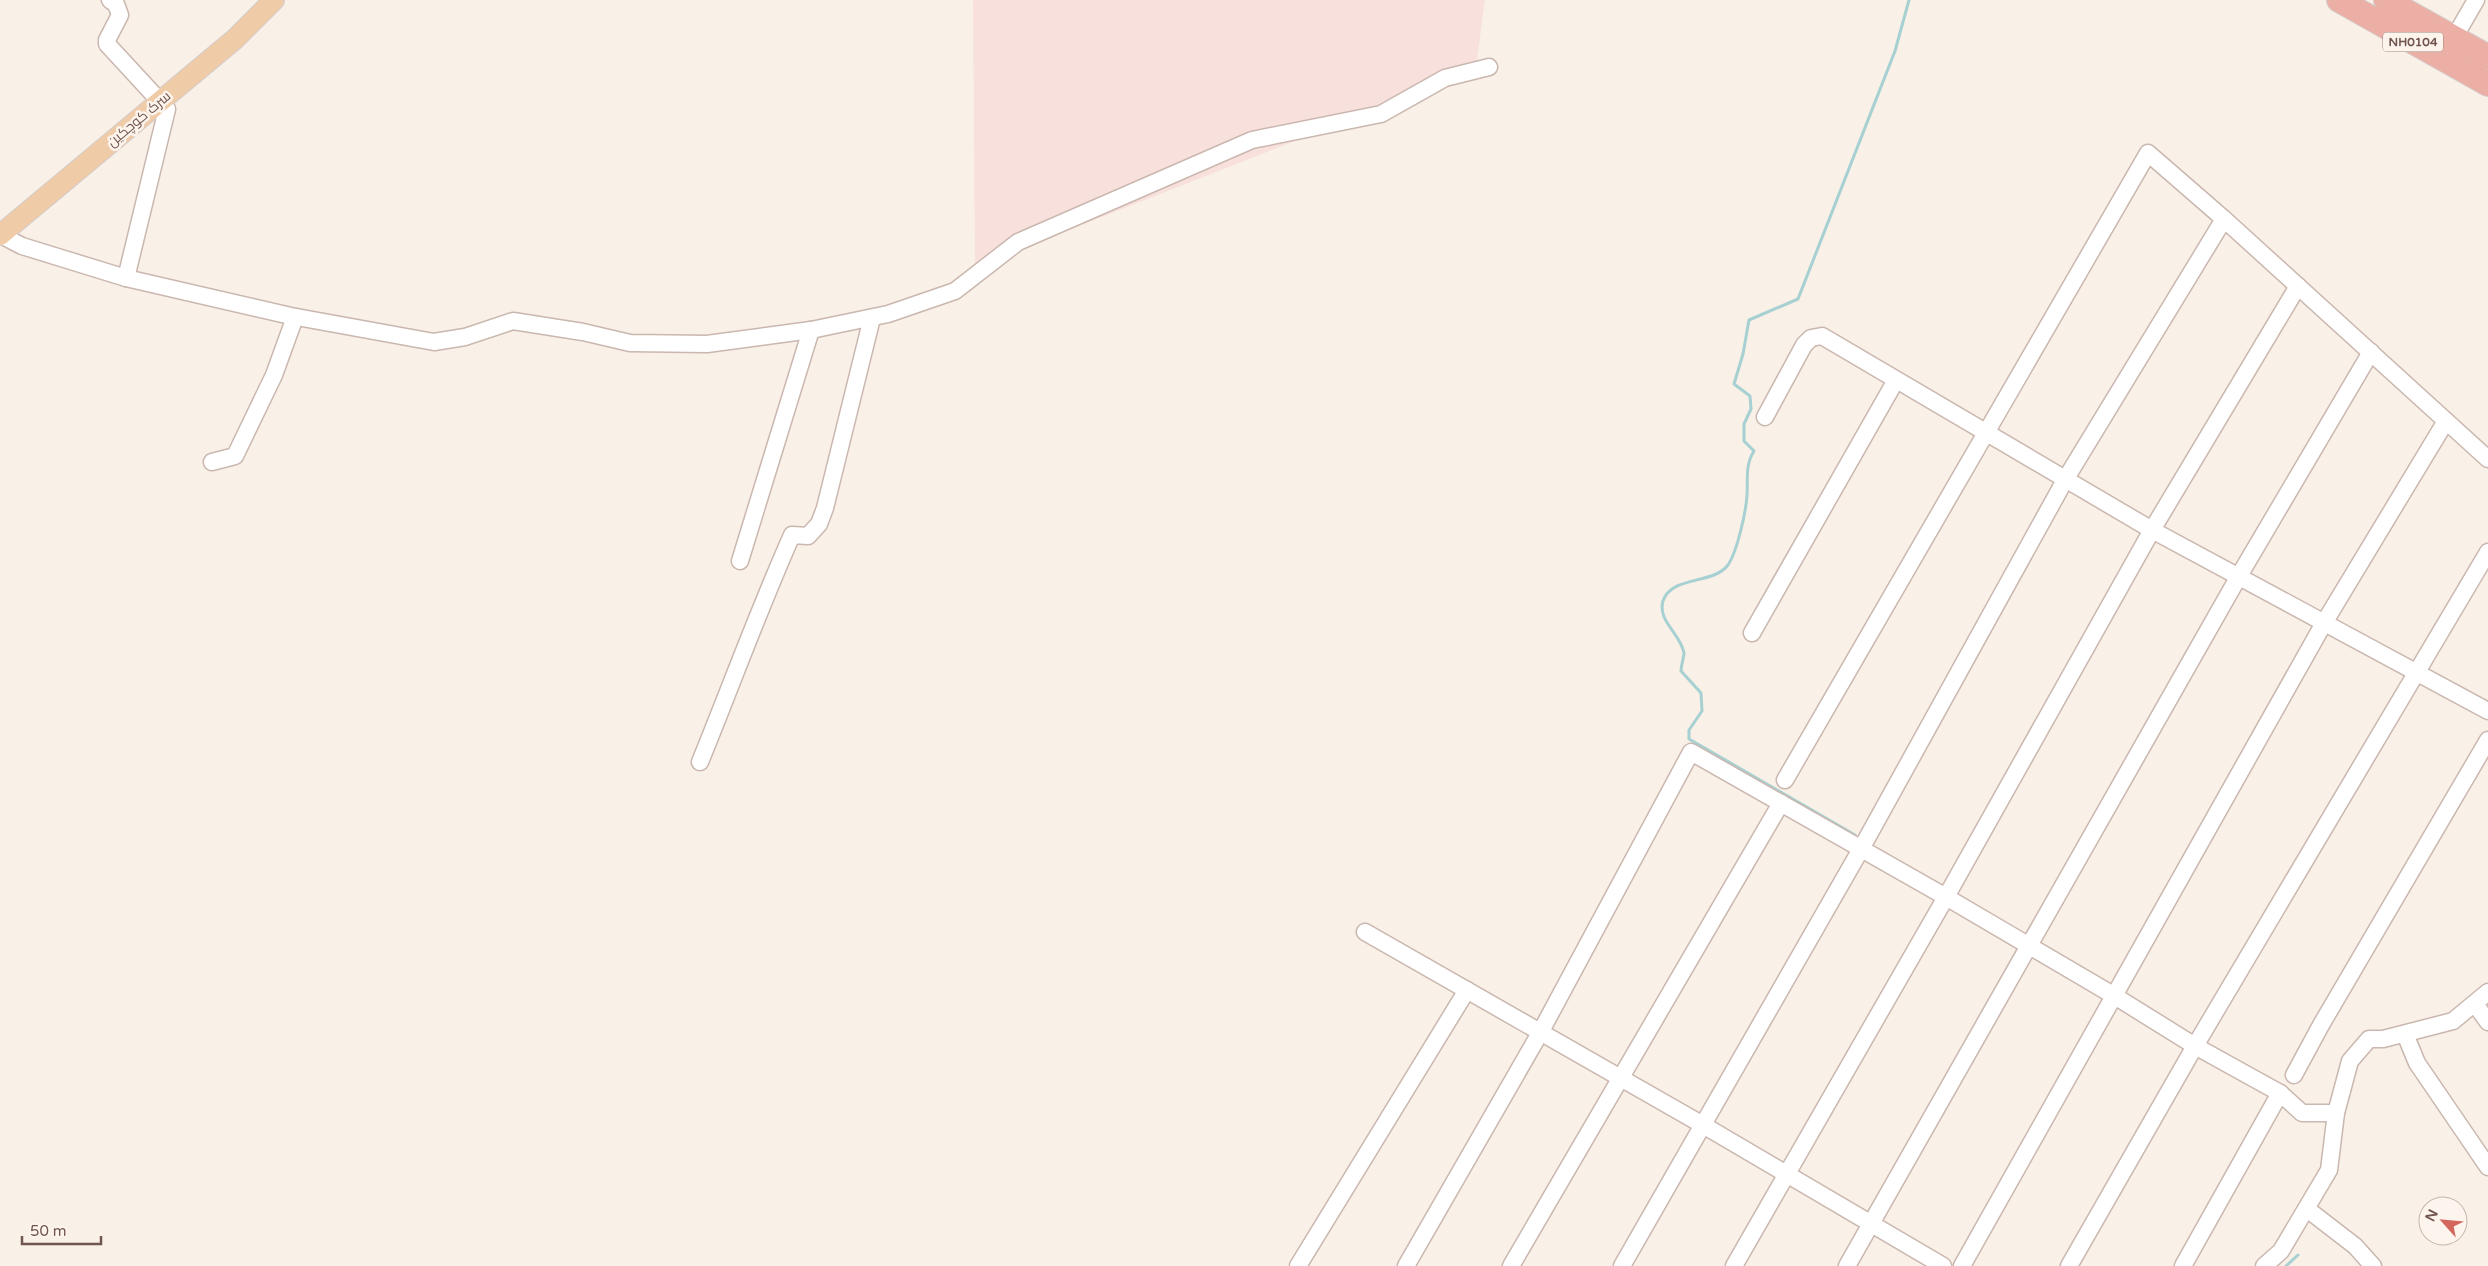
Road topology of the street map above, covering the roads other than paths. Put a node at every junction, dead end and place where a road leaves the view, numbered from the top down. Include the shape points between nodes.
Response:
1 (274, 0) edge
2 (2339, 0) edge
3 (2386, 0) edge
4 (2476, 0) edge
5 (118, 3) edge
6 (2454, 38) junction
7 (2488, 57) edge
8 (1489, 67) dead end
9 (2488, 84) edge
10 (160, 101) junction
11 (2224, 219) junction
12 (0, 235) edge
13 (126, 278) junction
14 (2298, 286) junction
15 (295, 317) junction
16 (870, 318) junction
17 (810, 330) junction
18 (2371, 352) junction
19 (1896, 380) junction
20 (1765, 417) dead end
21 (2446, 421) junction
22 (1986, 431) junction
23 (2488, 459) edge
24 (212, 462) dead end
25 (2065, 480) junction
26 (2152, 530) junction
27 (2488, 552) edge
28 (740, 561) dead end
29 (2239, 576) junction
30 (2324, 623) junction
31 (1752, 633) dead end
32 (2416, 672) junction
33 (2488, 711) edge
34 (2488, 740) edge
35 (700, 762) dead end
36 (1785, 780) dead end
37 (1781, 802) junction
38 (1861, 849) junction
39 (1946, 897) junction
40 (1365, 932) dead end
41 (2028, 946) junction
42 (1467, 990) junction
43 (2488, 992) edge
44 (2113, 994) junction
45 (2476, 1004) junction
46 (2488, 1022) edge
47 (1540, 1032) junction
48 (2405, 1034) junction
49 (2194, 1046) junction
50 (2294, 1075) dead end
51 (1618, 1078) junction
52 (2280, 1093) junction
53 (2322, 1113) junction
54 (1703, 1125) junction
55 (2488, 1167) edge
56 (1786, 1175) junction
57 (2307, 1209) junction
58 (1871, 1222) junction
59 (1298, 1266) edge
60 (1406, 1266) edge
61 (1511, 1266) edge
62 (1622, 1266) edge
63 (1734, 1266) edge
64 (1846, 1266) edge
65 (1943, 1266) edge
66 (1962, 1266) edge
67 (2069, 1266) edge
68 (2183, 1266) edge
69 (2264, 1266) edge
70 (2373, 1266) edge

1 - 10 main road, سرک کوچکین via 235,38
2 - 9 highway, NH0104
3 - 6 highway, NH0104
4 - 6 street
5 - 10 street via 120,15 107,44
6 - 7 highway, NH0104
8 - 16 street via 1445,78 1381,114 1252,140 1018,242 955,291
10 - 12 main road, سرک کوچکین
10 - 13 street via 166,112
11 - 14 street
11 - 22 street via 2148,153
11 - 25 street
12 - 13 street via 22,246
13 - 15 street
14 - 18 street
14 - 26 street
15 - 17 street via 434,342 513,321 630,343 707,344
15 - 24 street via 274,375 235,456
16 - 17 street
16 - 35 street via 819,524 808,536 792,534
17 - 28 street
18 - 21 street
18 - 29 street
19 - 20 street via 1822,336 1811,338 1804,345
19 - 22 street
19 - 31 street
21 - 23 street
21 - 30 street
22 - 25 street
22 - 36 street
25 - 26 street
25 - 38 street
26 - 29 street
26 - 39 street
27 - 32 street
29 - 30 street
29 - 41 street
30 - 32 street
30 - 44 street
32 - 33 street
32 - 49 street
34 - 50 street
37 - 38 street
37 - 47 street via 1690,752
37 - 51 street
38 - 39 street
38 - 54 street
39 - 41 street
39 - 56 street
40 - 42 street
41 - 44 street
41 - 58 street
42 - 47 street
42 - 59 street
43 - 45 street
44 - 49 street
44 - 66 street
45 - 46 street
45 - 48 street via 2453,1021
47 - 51 street
47 - 60 street
48 - 53 street via 2369,1039 2350,1061
48 - 55 street via 2417,1063
49 - 52 street
49 - 67 street
51 - 54 street
51 - 61 street
52 - 53 street via 2302,1113
52 - 68 street
53 - 57 street via 2328,1170
54 - 56 street
54 - 62 street
56 - 58 street
56 - 63 street
57 - 69 street via 2281,1251
57 - 70 street via 2355,1246
58 - 64 street
58 - 65 street

